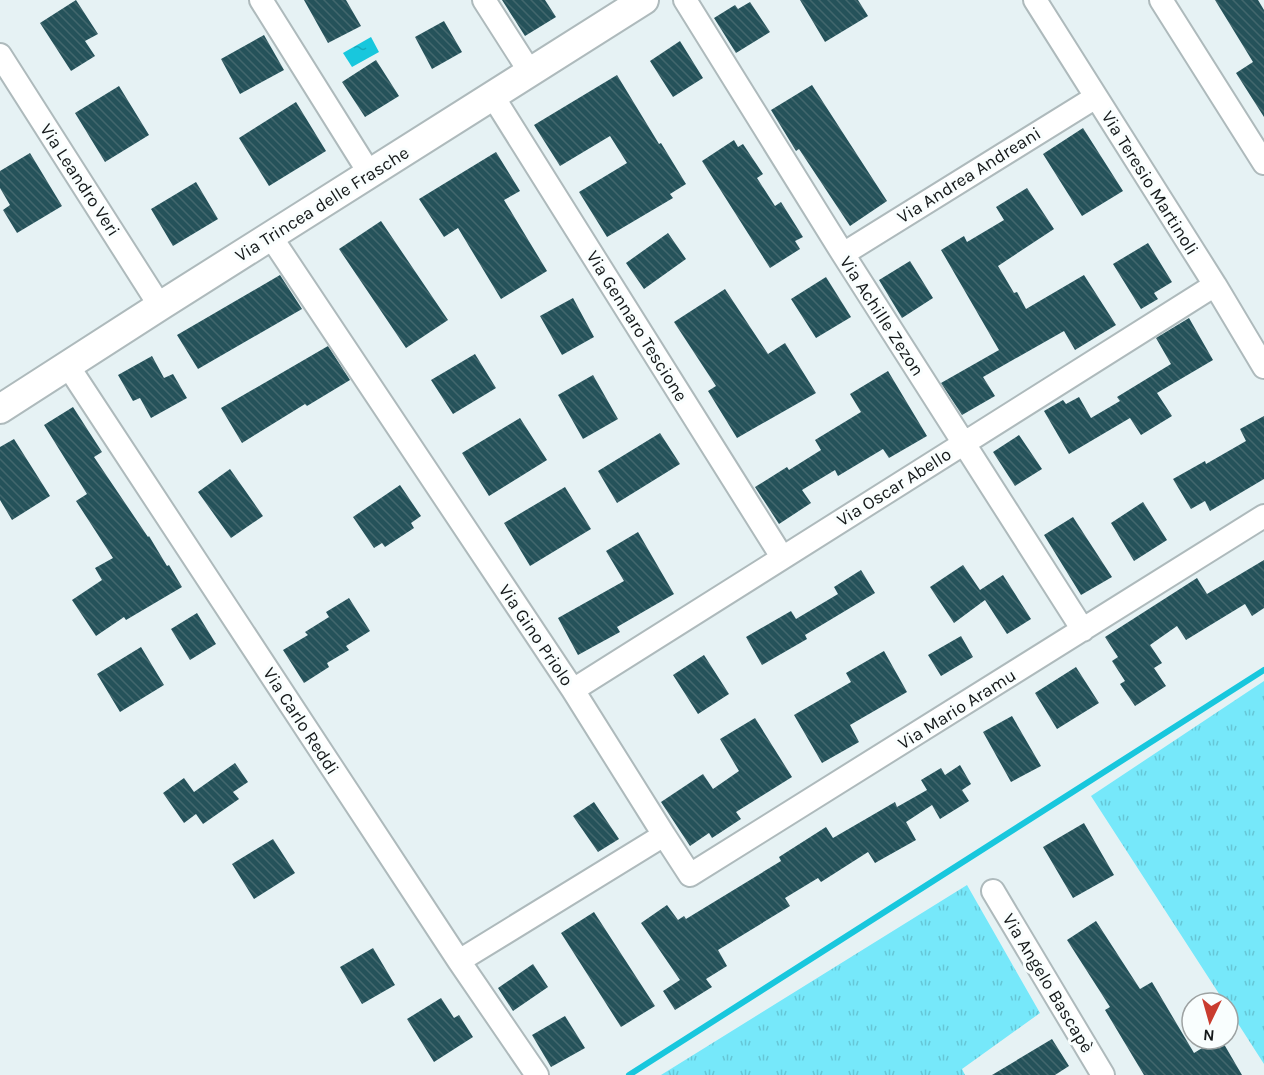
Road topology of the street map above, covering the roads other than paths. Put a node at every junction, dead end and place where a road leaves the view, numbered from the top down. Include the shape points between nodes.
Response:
1 (261, 0) edge
2 (484, 0) edge
3 (644, 0) edge
4 (685, 0) edge
5 (1035, 0) edge
6 (1161, 0) edge
7 (0, 55) edge
8 (530, 72) junction
9 (492, 95) junction
10 (1096, 97) junction
11 (1264, 163) edge
12 (370, 174) junction
13 (271, 237) junction
14 (843, 254) junction
15 (1215, 285) junction
16 (160, 306) junction
17 (68, 366) junction
18 (1264, 366) edge
19 (0, 409) edge
20 (964, 443) junction
21 (1264, 516) edge
22 (782, 557) junction
23 (1083, 630) junction
24 (573, 690) junction
25 (664, 835) junction
26 (993, 891) dead end
27 (459, 961) junction
28 (537, 1075) edge
29 (1103, 1075) edge

1 - 12 street
2 - 8 street
3 - 8 street, Via Trincea delle Frasche
4 - 14 street, Via Achille Zezon
5 - 10 street, Via Teresio Martinoli
6 - 11 street
7 - 16 street, Via Leandro Veri
8 - 9 street, Via Trincea delle Frasche
9 - 12 street, Via Trincea delle Frasche
9 - 22 street, Via Gennaro Tescione
10 - 14 street, Via Andrea Andreani
10 - 15 street, Via Teresio Martinoli
12 - 13 street, Via Trincea delle Frasche
13 - 16 street, Via Trincea delle Frasche
13 - 24 street, Via Gino Priolo
14 - 20 street, Via Achille Zezon
15 - 18 street, Via Teresio Martinoli
15 - 20 street, Via Oscar Abello
16 - 17 street, Via Trincea delle Frasche
17 - 19 street, Via Trincea delle Frasche
17 - 27 street, Via Carlo Reddi
20 - 22 street, Via Oscar Abello
20 - 23 street, Via Achille Zezon
21 - 23 street, Via Mario Aramu
22 - 24 street, Via Oscar Abello
23 - 25 street, Via Mario Aramu via 690,875
24 - 25 street, Via Gino Priolo
25 - 27 street
26 - 29 street, Via Angelo Bascapè
27 - 28 street, Via Carlo Reddi

